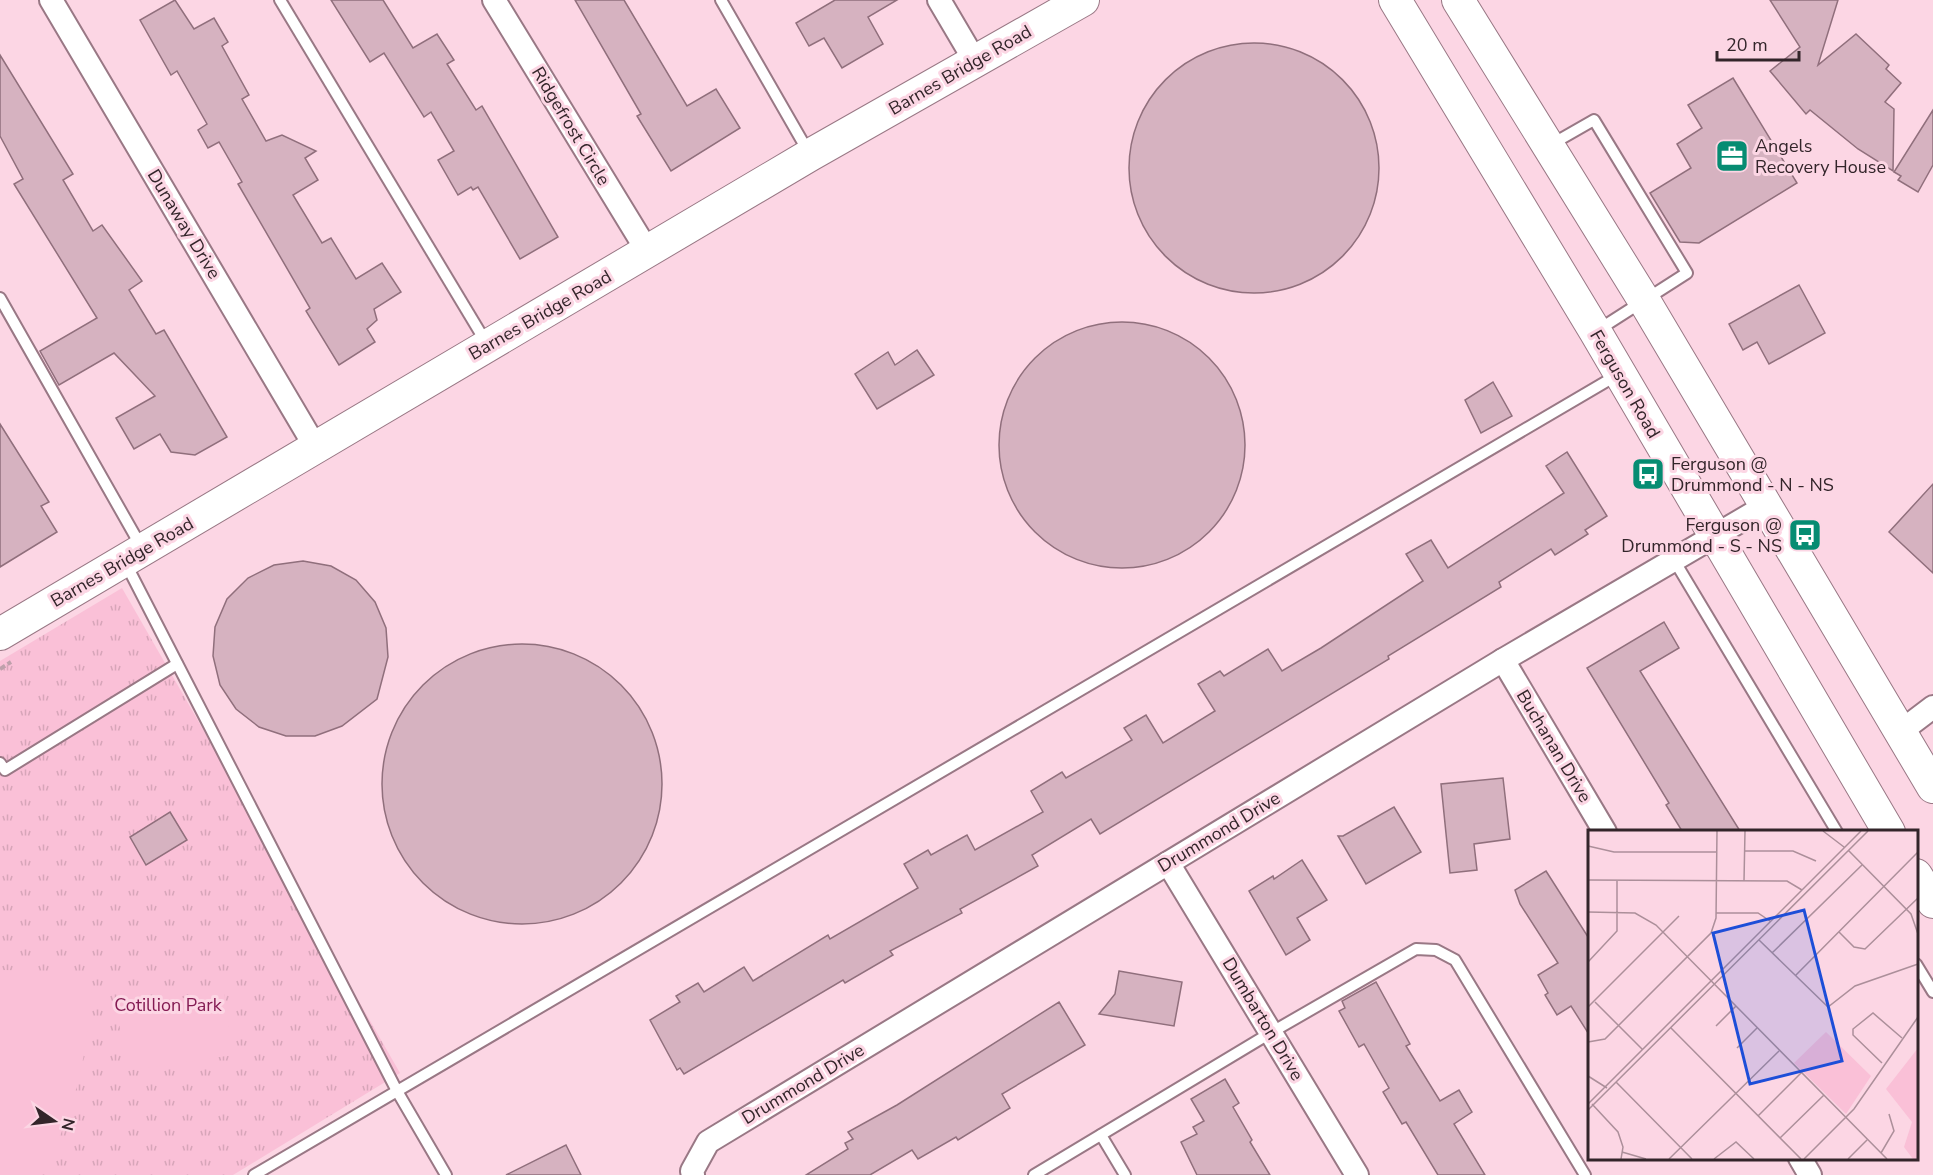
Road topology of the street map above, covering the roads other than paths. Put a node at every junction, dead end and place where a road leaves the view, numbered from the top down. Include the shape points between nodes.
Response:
1 (51, 0) edge
2 (280, 0) edge
3 (494, 0) edge
4 (721, 0) edge
5 (939, 0) edge
6 (1083, 0) edge
7 (1395, 0) edge
8 (1458, 0) edge
9 (975, 61) junction
10 (1548, 146) junction
11 (810, 155) junction
12 (648, 252) junction
13 (0, 298) edge
14 (1645, 302) junction
15 (1595, 332) junction
16 (488, 345) junction
17 (1619, 374) junction
18 (316, 448) junction
19 (1764, 507) junction
20 (1714, 535) junction
21 (134, 555) junction
22 (1674, 560) junction
23 (0, 634) edge
24 (1503, 660) junction
25 (177, 664) junction
26 (1933, 707) edge
27 (1900, 732) junction
28 (1925, 760) edge
29 (0, 763) edge
30 (1933, 787) edge
31 (1604, 830) edge
32 (1836, 830) edge
33 (1888, 830) edge
34 (1168, 863) junction
35 (1918, 877) edge
36 (1933, 902) edge
37 (1918, 966) edge
38 (1933, 992) edge
39 (1272, 1032) junction
40 (397, 1091) junction
41 (1101, 1135) junction
42 (1801, 1160) edge
43 (254, 1175) edge
44 (446, 1175) edge
45 (693, 1175) edge
46 (1034, 1175) edge
47 (1125, 1175) edge
48 (1357, 1175) edge
49 (1585, 1175) edge
50 (1810, 1175) edge

1 - 18 street, Dunaway Drive
2 - 16 lane
3 - 12 street, Ridgefrost Circle
4 - 11 lane
5 - 9 street
6 - 9 main road, Barnes Bridge Road
7 - 15 main road, Ferguson Road
8 - 10 main road
9 - 11 main road, Barnes Bridge Road
10 - 14 main road
10 - 14 lane via 1594,120 1687,273
11 - 12 main road, Barnes Bridge Road
12 - 16 main road, Barnes Bridge Road
13 - 21 lane
14 - 15 lane
14 - 19 main road
15 - 17 main road, Ferguson Road
16 - 18 main road, Barnes Bridge Road
17 - 20 main road, Ferguson Road
17 - 40 lane
18 - 21 main road, Barnes Bridge Road
19 - 20 street, Drummond Drive
19 - 27 main road
20 - 22 street, Drummond Drive
20 - 33 main road, Ferguson Road
21 - 23 main road, Barnes Bridge Road
21 - 25 lane
22 - 24 street, Drummond Drive
22 - 32 lane
24 - 31 street, Buchanan Drive
24 - 34 street, Drummond Drive
25 - 29 lane via 5,770
25 - 40 lane
26 - 27 street
27 - 28 main road
28 - 30 main road
34 - 39 street, Dumbarton Drive
34 - 45 street, Drummond Drive via 708,1142
35 - 36 main road
37 - 38 lane
39 - 41 lane
39 - 48 street, Dumbarton Drive
39 - 49 lane via 1416,949 1436,950 1455,960
40 - 43 lane
40 - 44 lane
41 - 46 lane
41 - 47 lane
42 - 50 street

